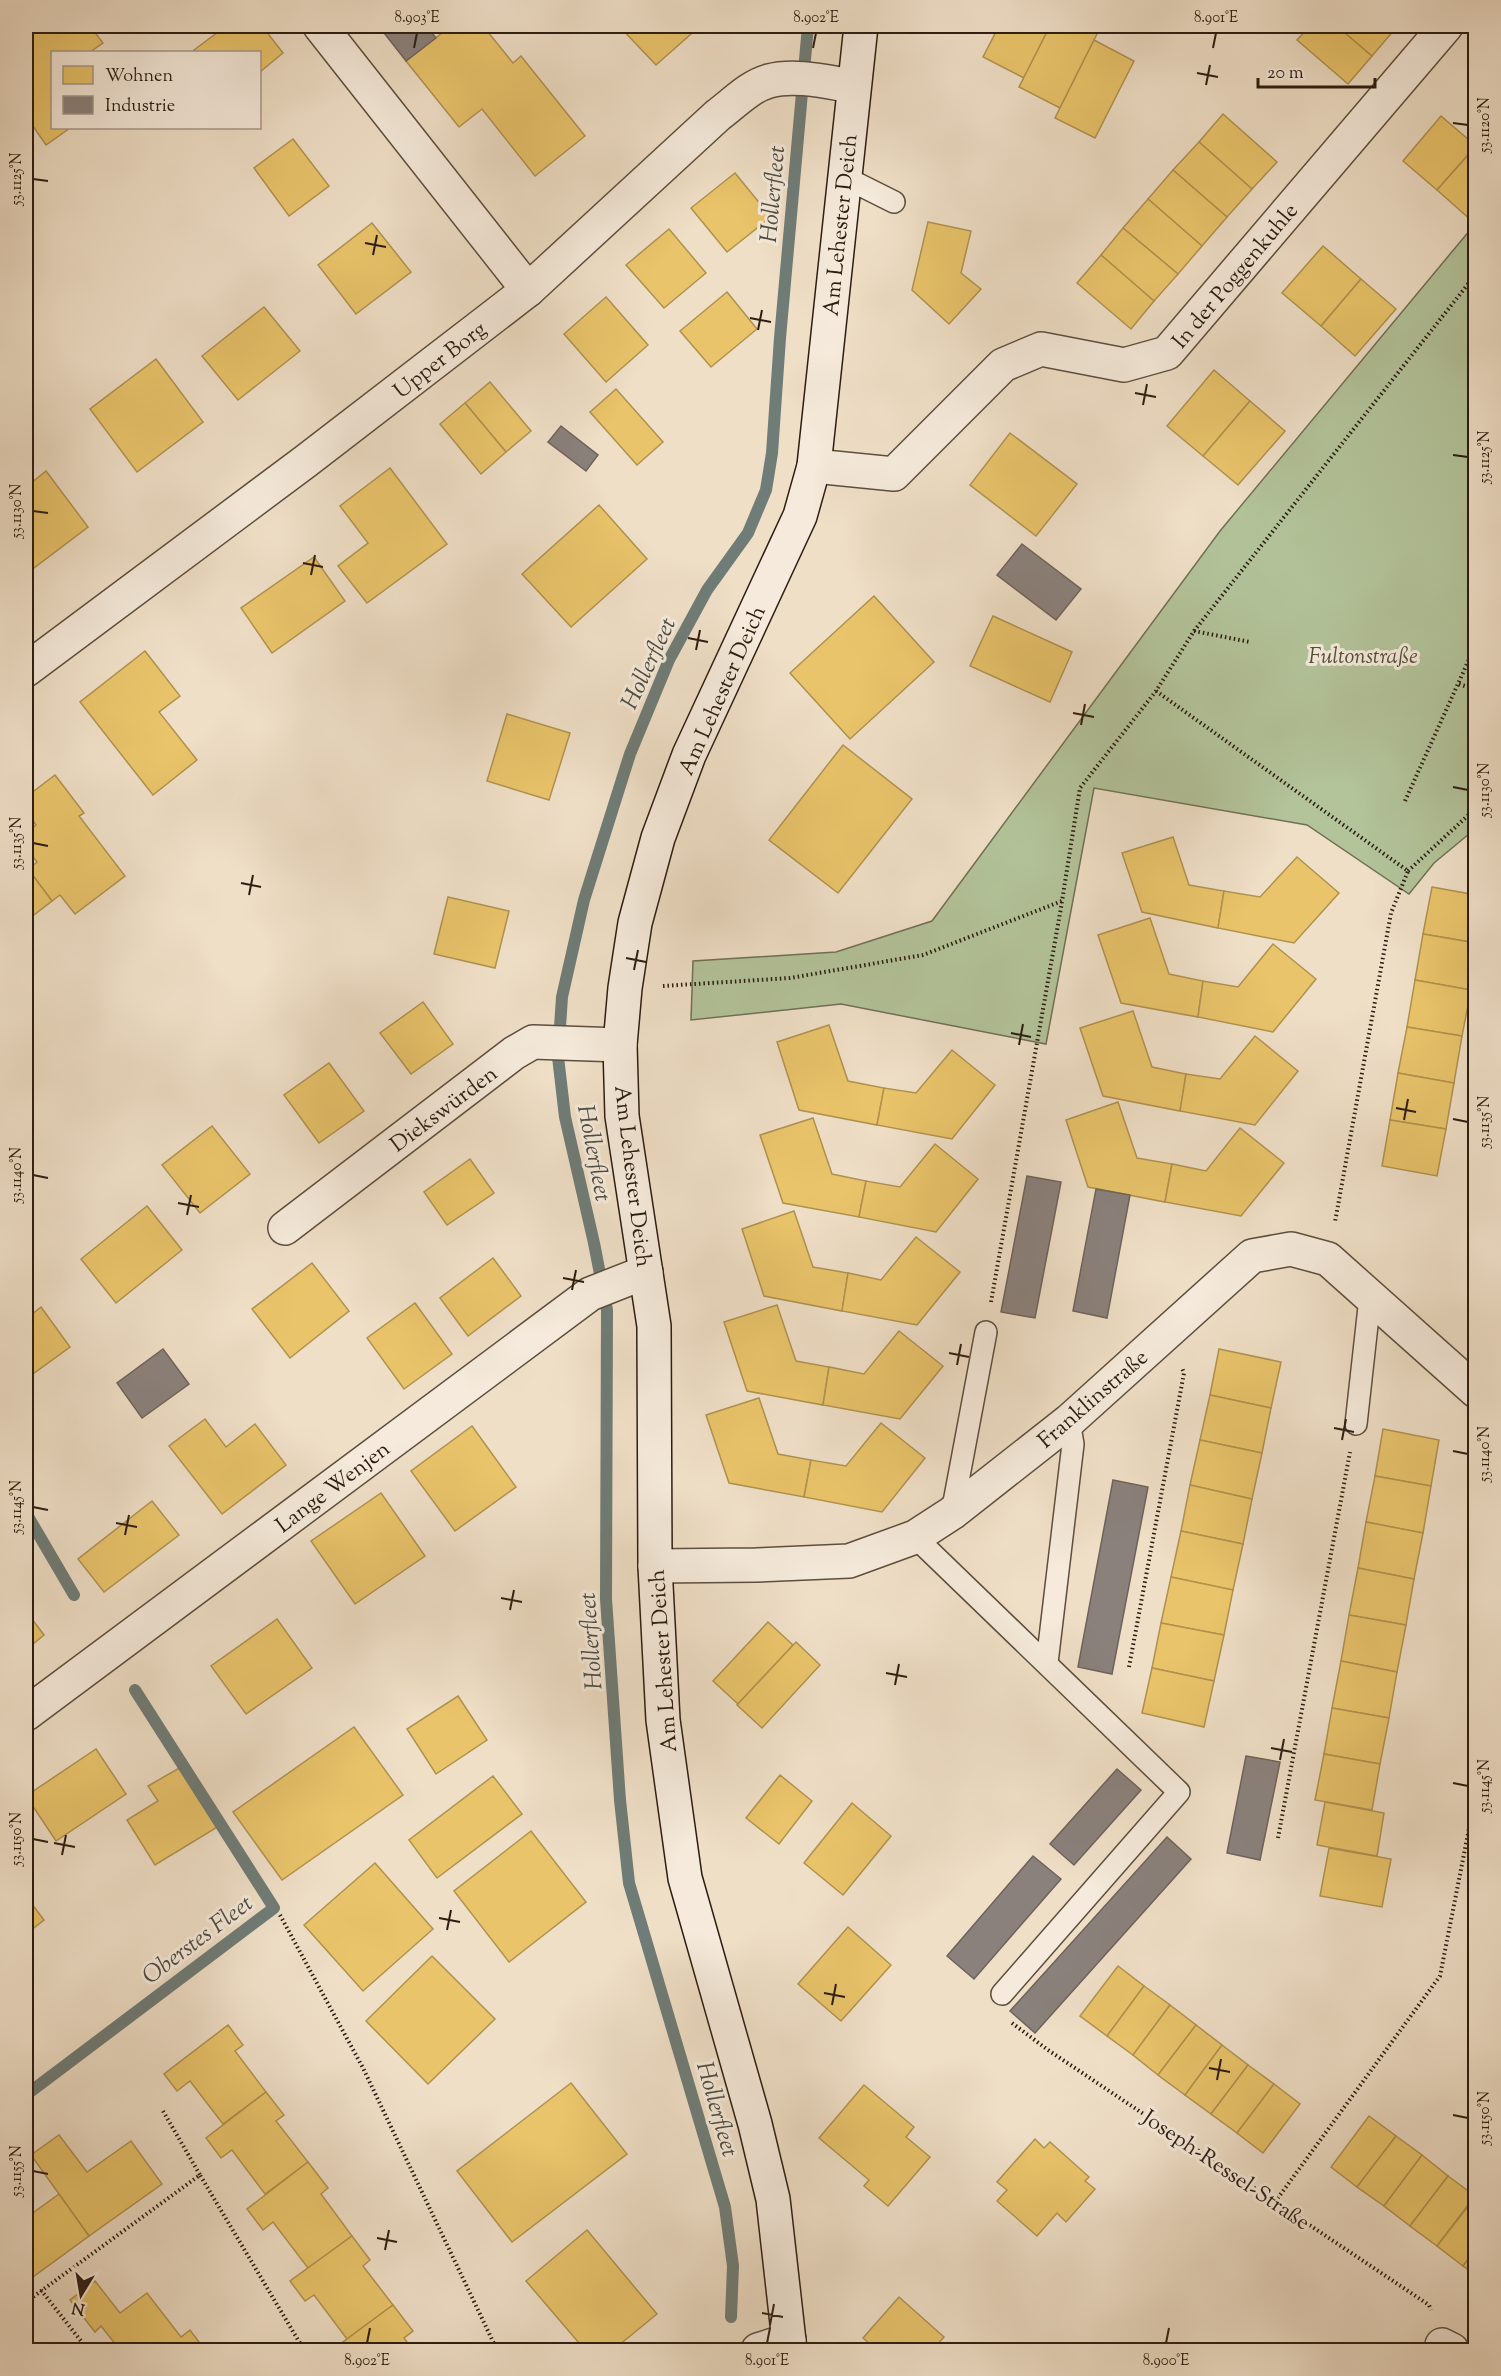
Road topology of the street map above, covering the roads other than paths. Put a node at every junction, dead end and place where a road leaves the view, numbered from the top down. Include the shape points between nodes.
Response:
1 (320, 26) edge
2 (861, 26) edge
3 (1446, 26) edge
4 (854, 86) junction
5 (844, 177) junction
6 (894, 202) dead end
7 (528, 290) junction
8 (814, 466) junction
9 (26, 670) edge
10 (620, 1045) junction
11 (285, 1228) dead end
12 (646, 1272) junction
13 (1370, 1298) junction
14 (986, 1332) road end
15 (1476, 1391) edge
16 (1070, 1421) junction
17 (1356, 1424) road end
18 (952, 1513) junction
19 (915, 1538) junction
20 (655, 1566) junction
21 (1047, 1663) junction
22 (26, 1714) edge
23 (1002, 1994) road end
24 (789, 2345) edge
25 (758, 2350) edge

1 - 7 street
2 - 4 street, Am Lehester Deich
3 - 8 street, In der Poggenkuhle via 1167,353 1124,365 1041,349 1003,365 894,474
4 - 5 street, Am Lehester Deich
4 - 7 street, Upper Borg via 768,81 750,91 718,115
5 - 6 lane
5 - 8 street, Am Lehester Deich
7 - 9 street, Upper Borg
8 - 10 street, Am Lehester Deich via 800,516 689,755 658,838 635,923
10 - 11 street, Diekswürden via 533,1042
10 - 12 street, Am Lehester Deich via 622,1116
12 - 20 street, Am Lehester Deich via 654,1326
12 - 22 street, Lange Wenjen via 602,1289
13 - 15 street, Franklinstraße
13 - 16 street, Franklinstraße via 1328,1258 1291,1249 1252,1256
13 - 17 lane
14 - 18 lane
16 - 18 street, Franklinstraße
16 - 21 lane via 1073,1444
18 - 19 street, Franklinstraße
19 - 20 street, Franklinstraße via 849,1561
19 - 21 lane
20 - 24 street, Am Lehester Deich via 663,1720 685,1878 773,2199
21 - 23 lane via 1179,1792
24 - 25 street

